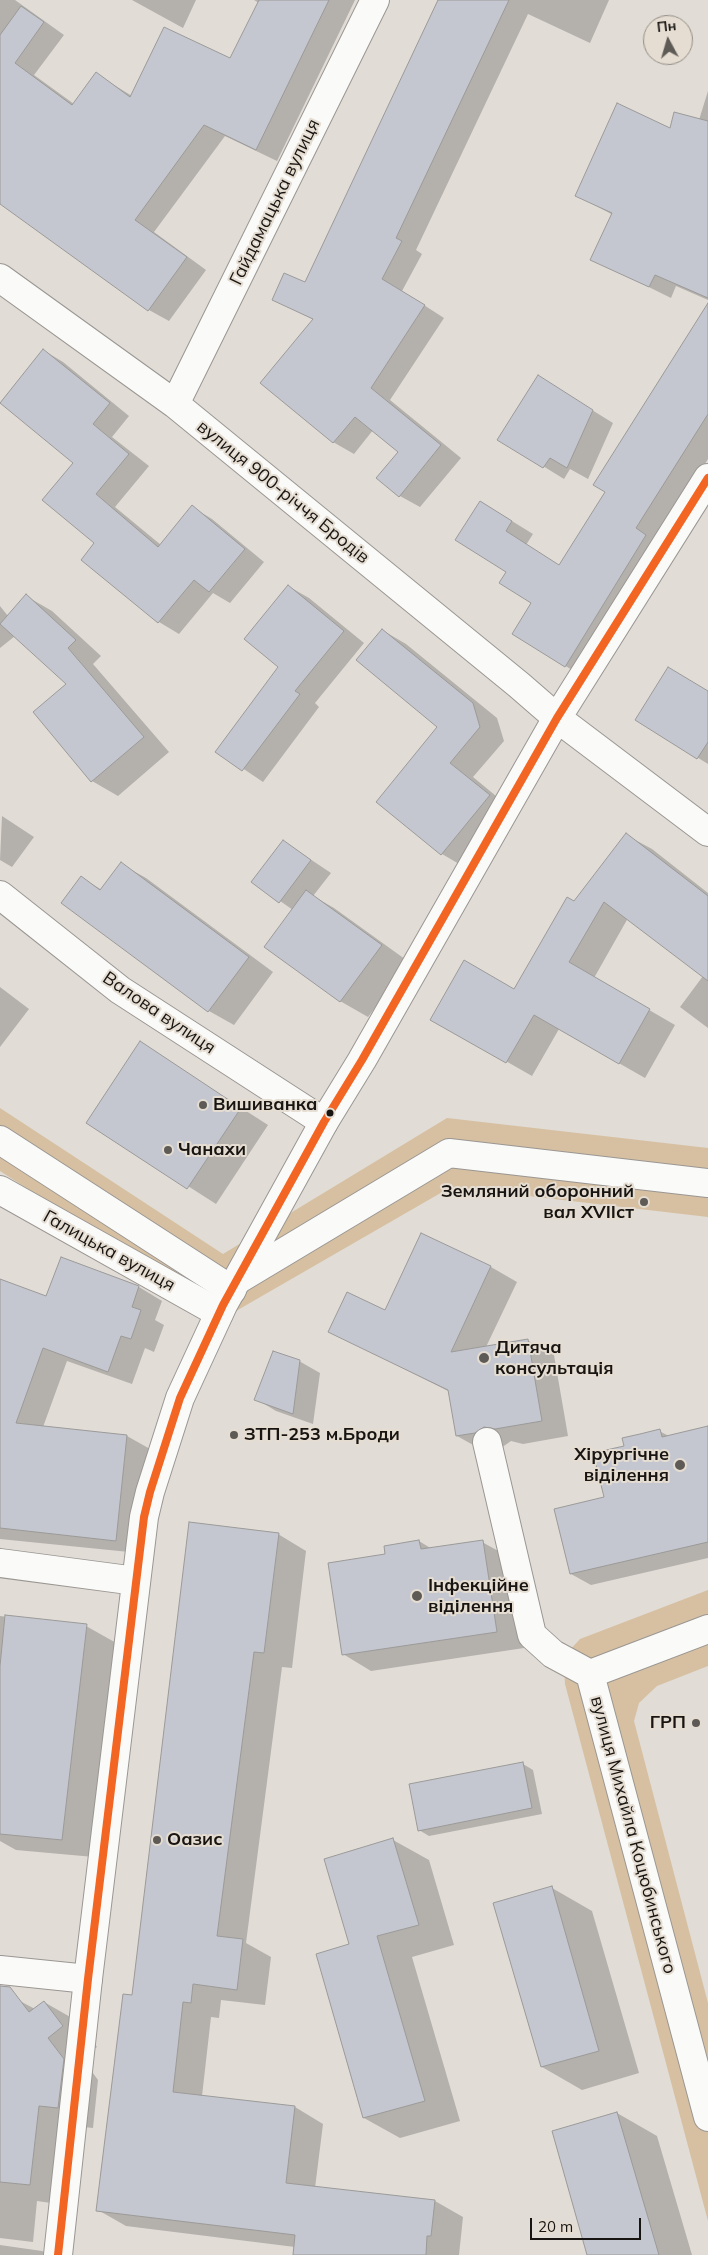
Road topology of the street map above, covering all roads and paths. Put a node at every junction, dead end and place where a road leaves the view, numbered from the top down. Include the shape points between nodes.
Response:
1 (375, 0) edge
2 (0, 278) edge
3 (175, 404) junction
4 (708, 478) edge
5 (557, 718) junction
6 (708, 832) edge
7 (0, 896) edge
8 (324, 1122) junction
9 (0, 1140) edge
10 (708, 1183) edge
11 (0, 1190) edge
12 (230, 1294) junction
13 (486, 1442) dead end
14 (0, 1563) edge
15 (136, 1580) junction
16 (708, 1629) edge
17 (590, 1674) junction
18 (0, 1970) edge
19 (88, 1979) junction
20 (708, 2117) edge
21 (58, 2255) edge

1 - 3 street, Гайдамацька вулиця
2 - 3 street, вулиця 900-річчя Бродів
3 - 5 street, вулиця 900-річчя Бродів
4 - 5 street
5 - 6 street, вулиця 900-річчя Бродів
5 - 8 street
7 - 8 street, Валова вулиця via 120,990
8 - 12 street
9 - 12 street
10 - 12 street via 448,1153
11 - 12 street, Галицька вулиця
12 - 15 street via 180,1398 150,1492
13 - 17 street via 532,1635 553,1654
14 - 15 street
15 - 19 street
16 - 17 street, вулиця Михайла Коцюбинського
17 - 20 street, вулиця Михайла Коцюбинського
18 - 19 street
19 - 21 street

